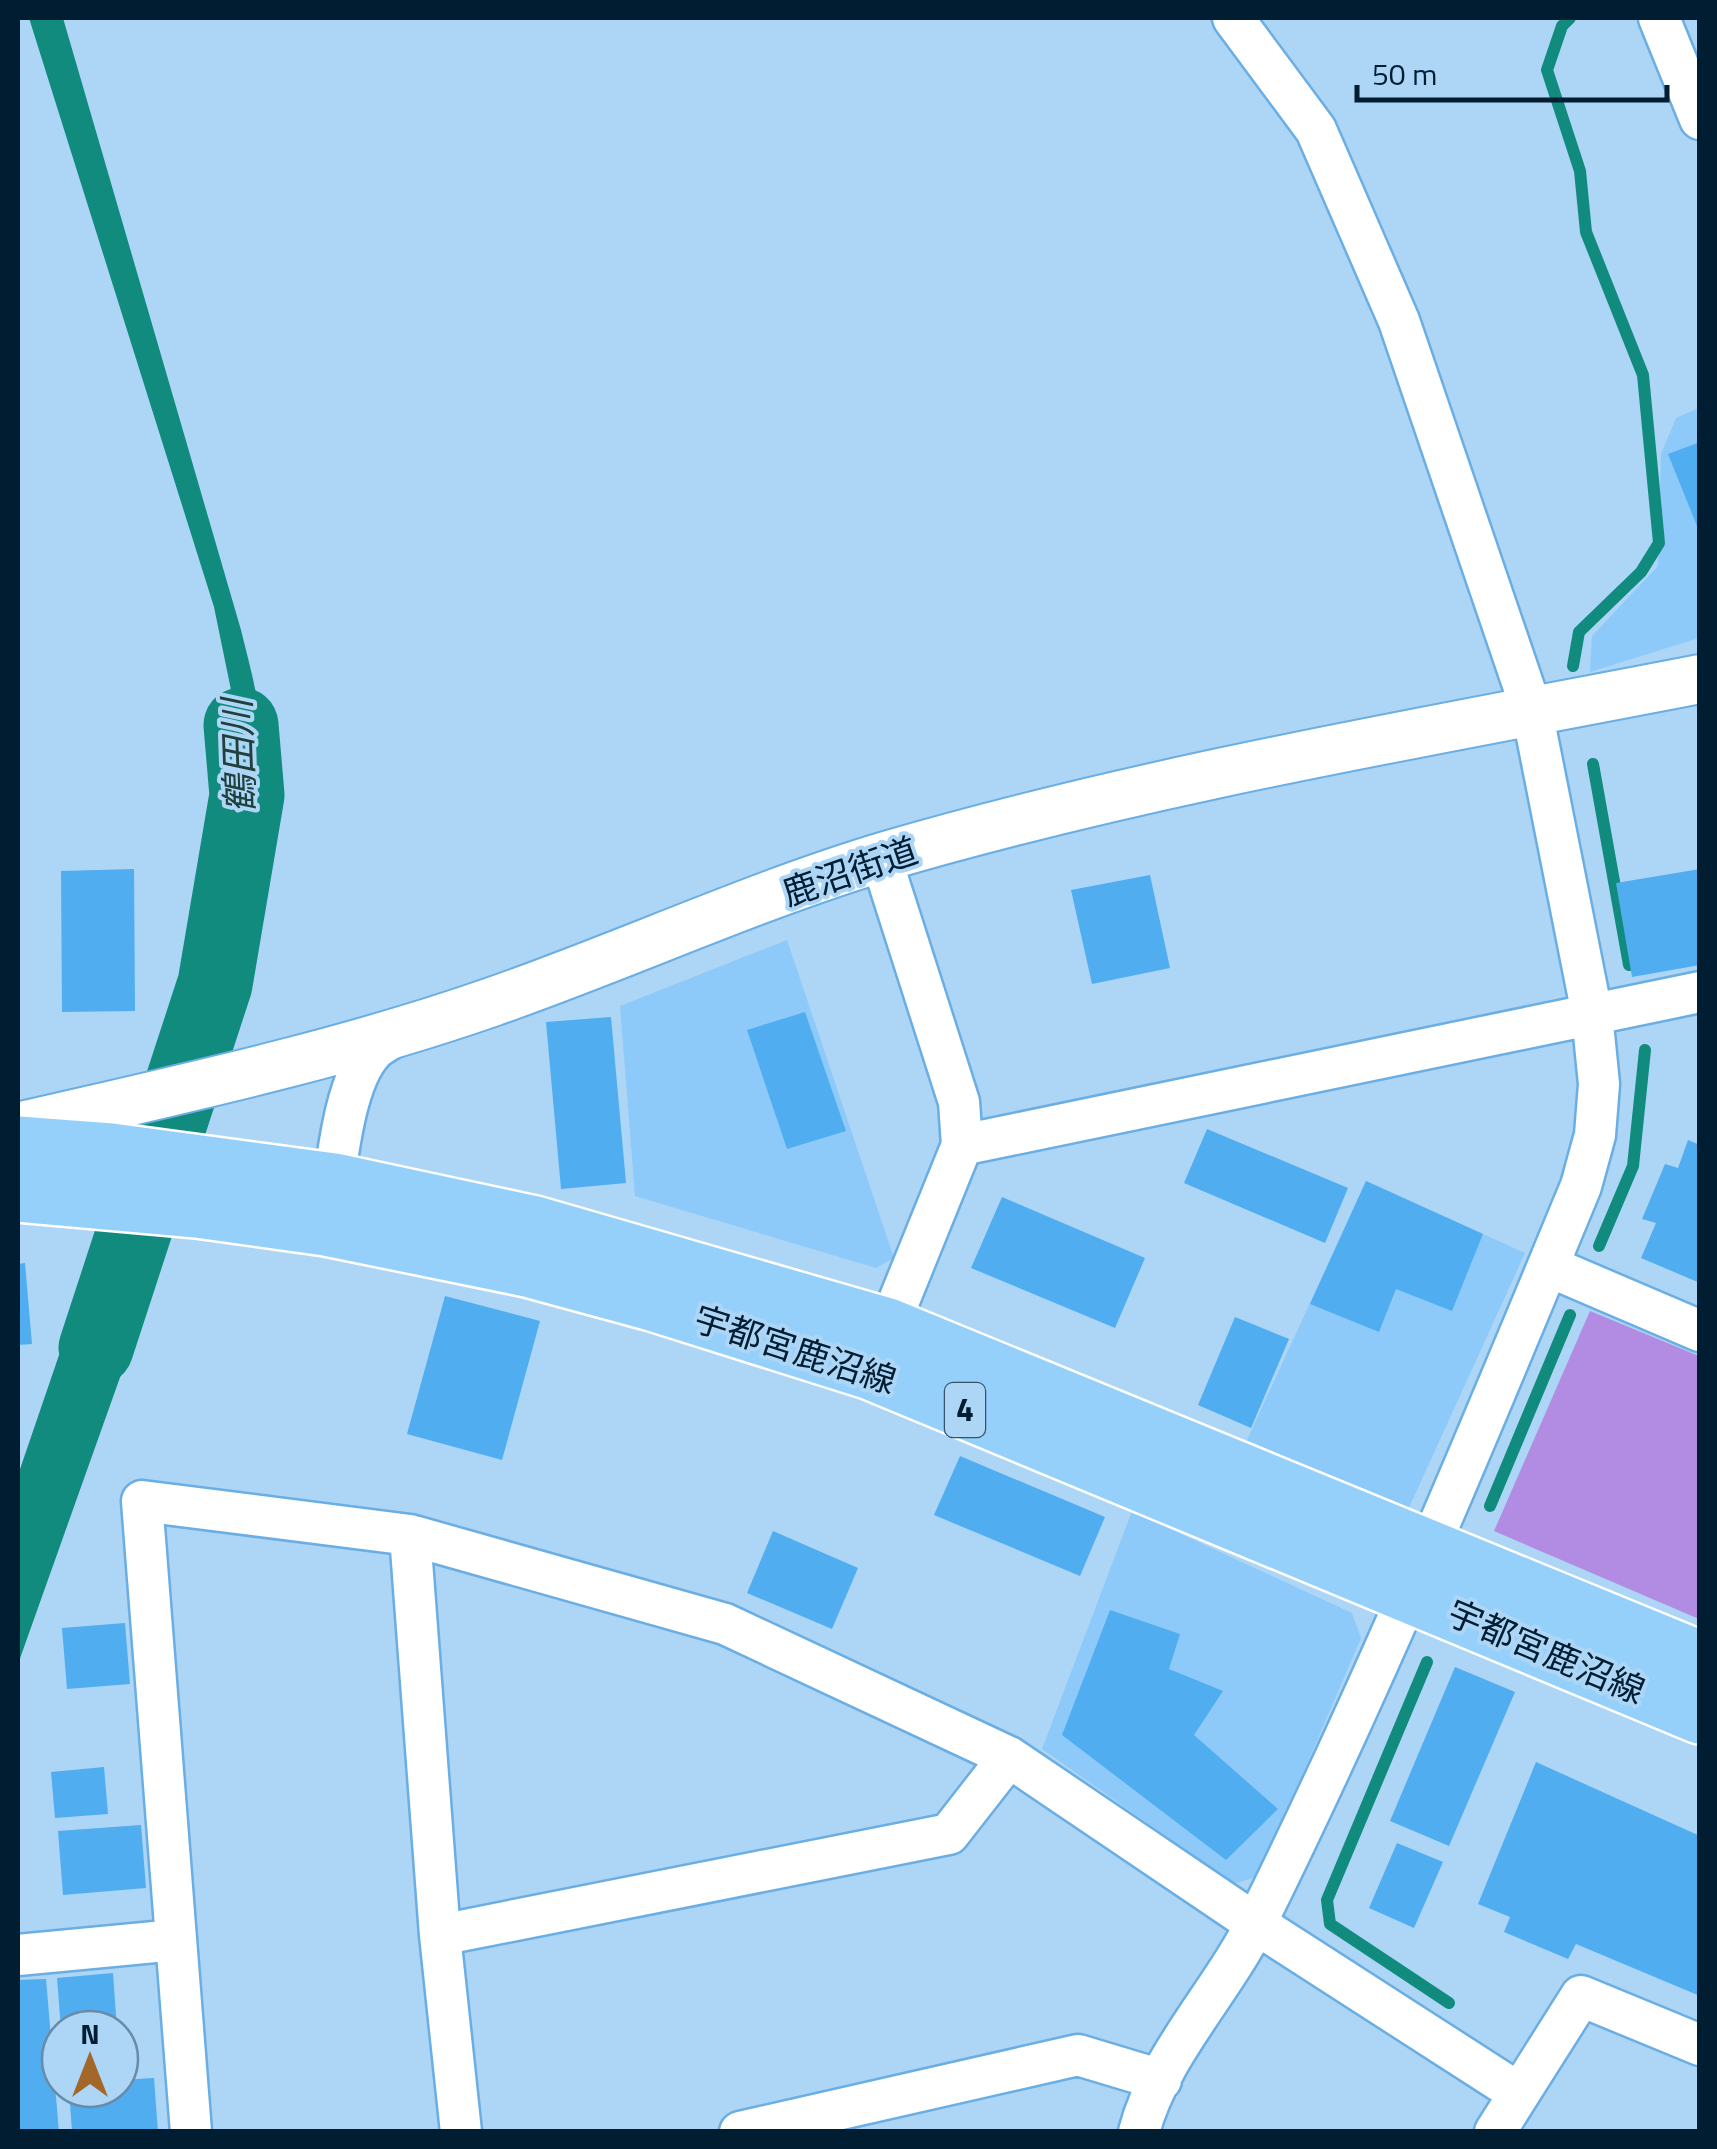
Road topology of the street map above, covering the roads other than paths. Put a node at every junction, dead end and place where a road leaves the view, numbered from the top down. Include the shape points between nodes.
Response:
1 (1233, 18) edge
2 (1659, 18) edge
3 (1700, 120) edge
4 (1700, 679) edge
5 (1532, 712) junction
6 (881, 858) junction
7 (1700, 992) edge
8 (1592, 1014) junction
9 (399, 1033) junction
10 (18, 1127) edge
11 (18, 1144) edge
12 (962, 1145) junction
13 (103, 1176) junction
14 (18, 1194) edge
15 (330, 1205) junction
16 (1548, 1266) junction
17 (1700, 1331) edge
18 (880, 1349) junction
19 (410, 1535) junction
20 (1419, 1570) junction
21 (1700, 1659) edge
22 (1700, 1716) edge
23 (1008, 1757) junction
24 (1256, 1924) junction
25 (440, 1935) junction
26 (176, 1940) junction
27 (18, 1955) edge
28 (1700, 2045) edge
29 (1161, 2080) junction
30 (1518, 2092) junction
31 (191, 2132) edge
32 (462, 2132) edge
33 (740, 2132) edge
34 (1139, 2132) edge
35 (1495, 2132) edge

1 - 5 street via 1316,130 1400,321
2 - 3 street
4 - 5 street, 鹿沼街道
5 - 6 street, 鹿沼街道 via 1110,797
5 - 8 street
6 - 9 street, 鹿沼街道
6 - 12 street via 959,1102
7 - 8 street
8 - 12 street
8 - 16 street via 1599,1084 1595,1135
9 - 10 street, 鹿沼街道
9 - 15 street via 372,1052 360,1076
11 - 13 main road, 4
12 - 18 street
13 - 14 main road, 宇都宮鹿沼線 / 4
13 - 15 main road, 宇都宮鹿沼線 / 4
15 - 18 main road, 宇都宮鹿沼線 / 4 via 527,1270
16 - 17 street
16 - 20 street
18 - 20 main road, 宇都宮鹿沼線 / 4
19 - 23 street via 725,1624
19 - 25 street
19 - 26 street via 142,1501
20 - 21 main road, 宇都宮鹿沼線 / 4
20 - 22 main road, 宇都宮鹿沼線 / 4
20 - 24 street
23 - 24 street
23 - 25 street via 949,1834
24 - 29 street
24 - 30 street
25 - 32 street
26 - 27 street
26 - 31 street
28 - 30 street via 1581,1996
29 - 33 street via 1078,2055
29 - 34 street
30 - 35 street

